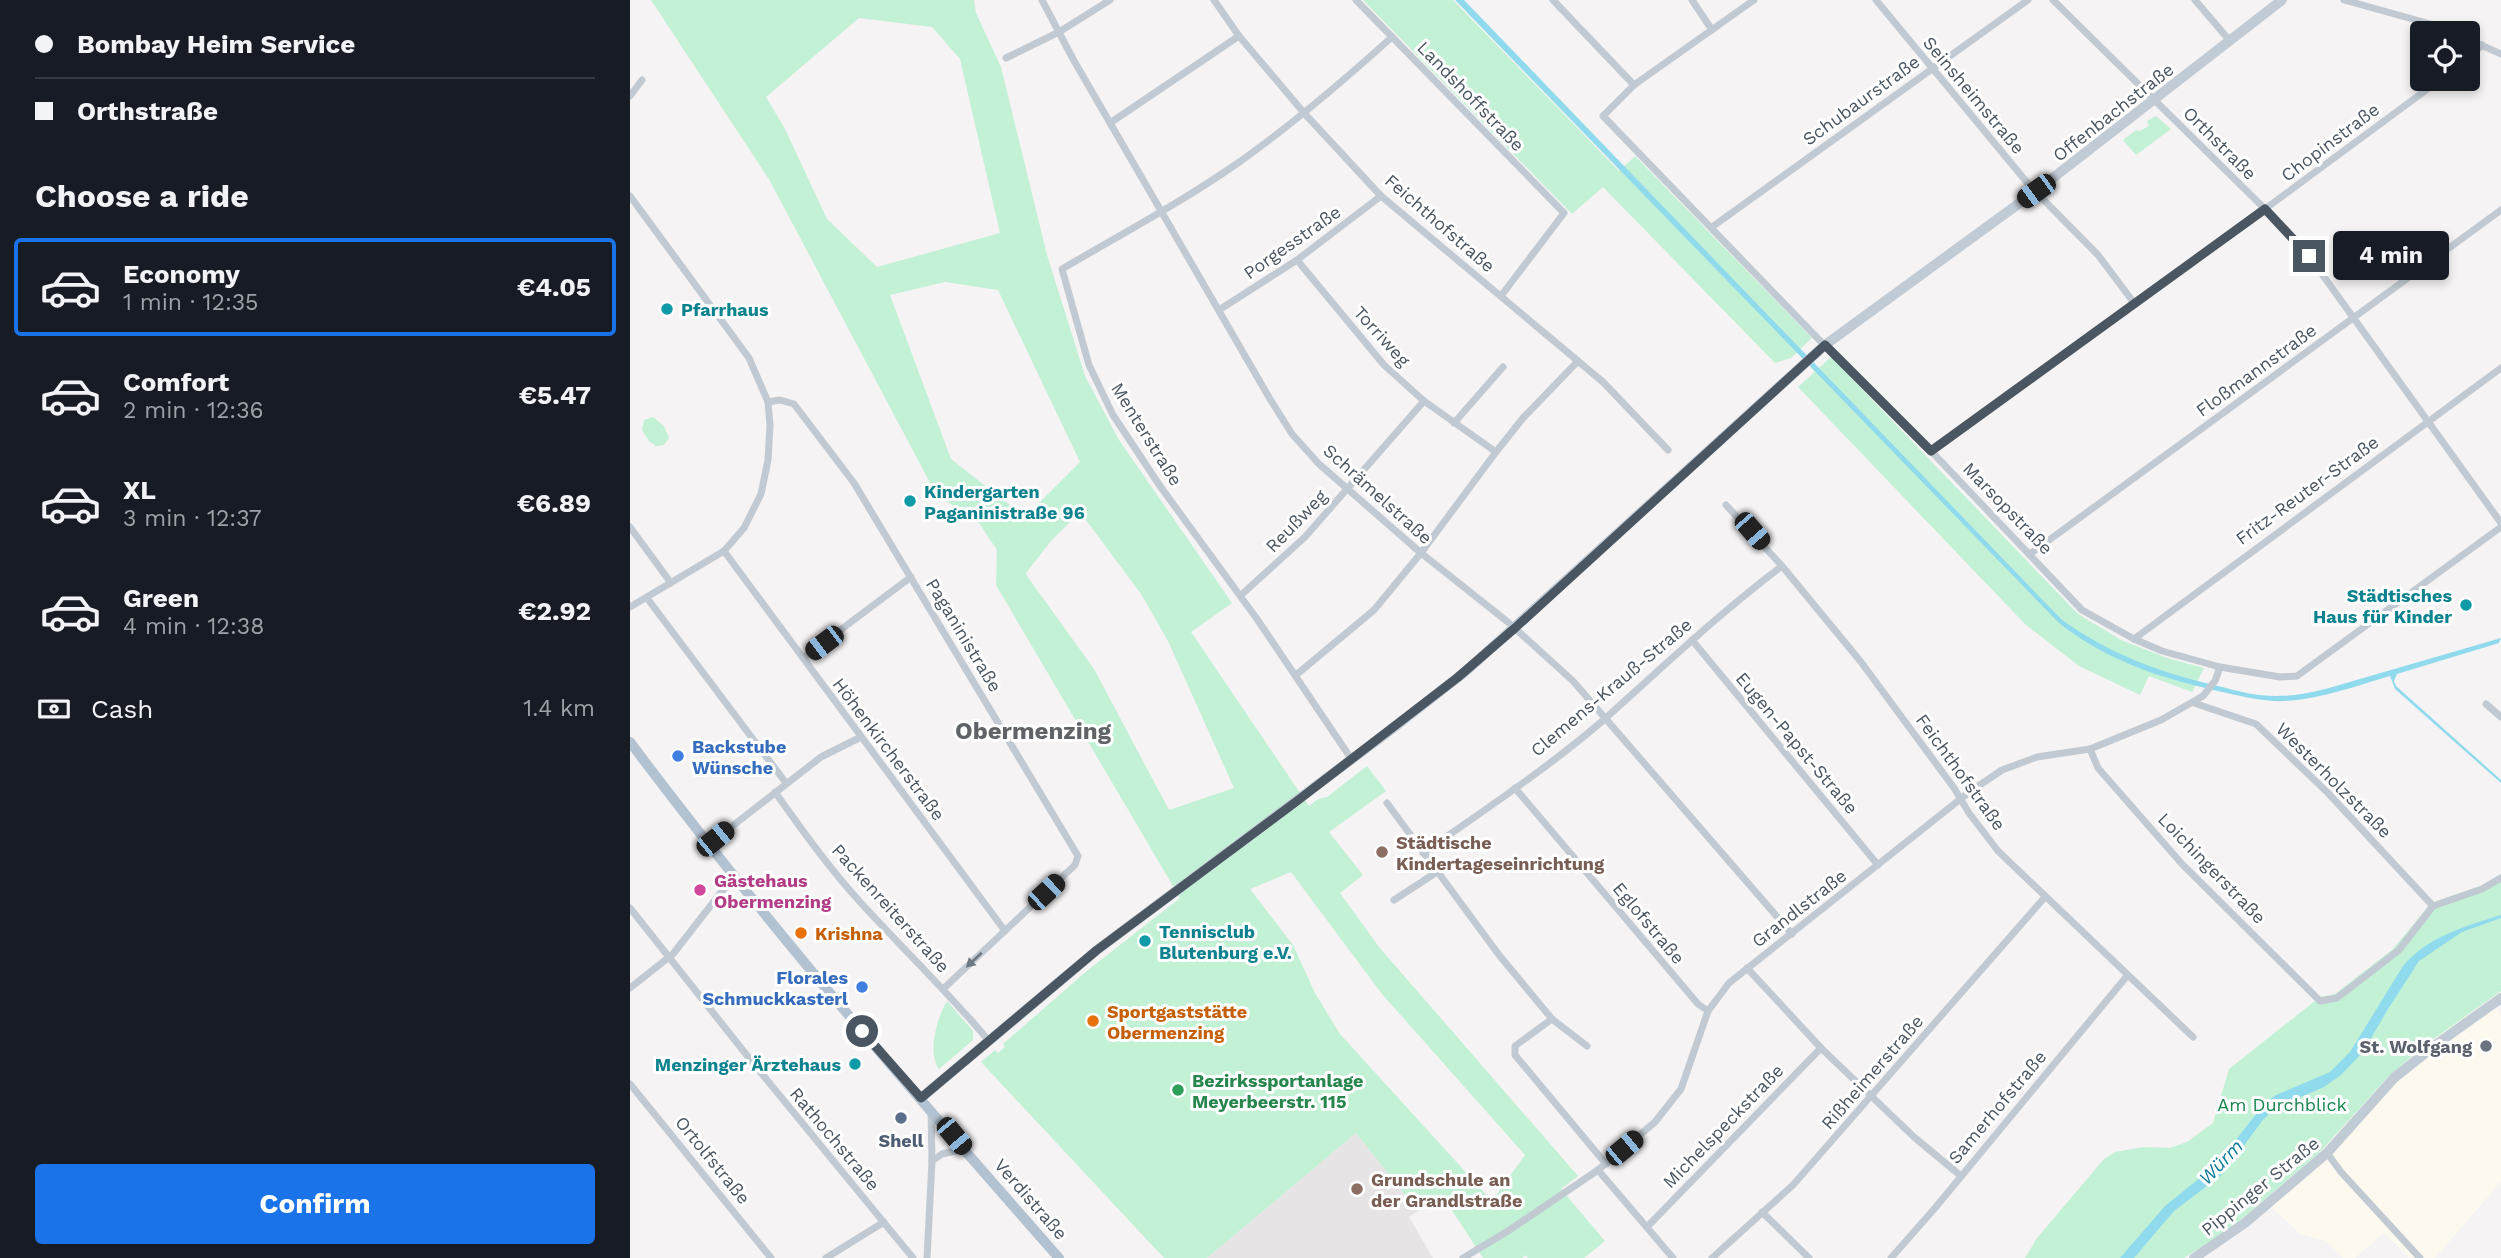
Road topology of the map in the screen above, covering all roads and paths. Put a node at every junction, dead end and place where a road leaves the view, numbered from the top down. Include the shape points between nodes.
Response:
1 (1042, 0) edge
2 (1110, 0) edge
3 (1214, 0) edge
4 (1356, 0) edge
5 (1553, 0) edge
6 (1692, 0) edge
7 (1754, 0) edge
8 (1875, 0) edge
9 (2028, 0) edge
10 (2053, 0) edge
11 (2195, 0) edge
12 (2282, 0) edge
13 (2344, 0) edge
14 (2423, 21) edge
15 (1712, 30) junction
16 (1059, 32) junction
17 (1239, 36) junction
18 (1392, 37) junction
19 (2230, 41) junction
20 (2482, 45) edge
21 (2501, 54) edge
22 (1006, 58) dead end
23 (1931, 69) junction
24 (642, 79) dead end
25 (1634, 85) junction
26 (2425, 91) edge
27 (630, 96) edge
28 (2154, 100) junction
29 (1304, 114) junction
30 (1110, 123) junction
31 (2036, 191) junction
32 (630, 196) edge
33 (1381, 196) junction
34 (2265, 209) junction
35 (2501, 210) edge
36 (1162, 211) junction
37 (1712, 227) junction
38 (1297, 260) junction
39 (1501, 296) junction
40 (2134, 303) junction
41 (1219, 310) junction
42 (2353, 319) junction
43 (1825, 345) junction
44 (1578, 361) junction
45 (1503, 368) dead end
46 (2501, 368) edge
47 (1424, 401) junction
48 (768, 402) junction
49 (2428, 421) junction
50 (1454, 423) junction
51 (1668, 450) dead end
52 (1931, 451) junction
53 (1496, 452) junction
54 (1348, 491) junction
55 (1726, 505) dead end
56 (2501, 525) edge
57 (630, 527) edge
58 (724, 551) junction
59 (1422, 554) junction
60 (2029, 554) junction
61 (1782, 566) junction
62 (911, 577) junction
63 (671, 583) junction
64 (1241, 595) junction
65 (648, 598) junction
66 (630, 607) edge
67 (1515, 628) junction
68 (2134, 639) junction
69 (1692, 640) junction
70 (803, 658) junction
71 (2220, 667) junction
72 (1296, 675) junction
73 (2194, 703) junction
74 (2486, 704) dead end
75 (1606, 717) junction
76 (2501, 717) edge
77 (861, 737) junction
78 (630, 742) edge
79 (2090, 749) junction
80 (1352, 760) junction
81 (786, 783) junction
82 (1515, 788) junction
83 (775, 792) junction
84 (1961, 799) junction
85 (1387, 803) dead end
86 (708, 845) junction
87 (1423, 852) junction
88 (1878, 865) junction
89 (1437, 872) junction
90 (2501, 878) edge
91 (736, 879) junction
92 (2045, 897) junction
93 (1394, 901) dead end
94 (2433, 906) junction
95 (630, 908) edge
96 (1005, 931) junction
97 (1792, 934) junction
98 (670, 958) junction
99 (1747, 968) junction
100 (2127, 976) junction
101 (630, 988) edge
102 (943, 989) junction
103 (2501, 998) edge
104 (1708, 1011) junction
105 (1552, 1019) junction
106 (2193, 1037) dead end
107 (989, 1041) junction
108 (1587, 1046) dead end
109 (1821, 1048) junction
110 (630, 1084) edge
111 (1872, 1096) junction
112 (921, 1098) junction
113 (931, 1110) junction
114 (965, 1149) junction
115 (2327, 1153) junction
116 (932, 1161) junction
117 (1606, 1164) junction
118 (1598, 1170) junction
119 (1961, 1175) junction
120 (1762, 1212) junction
121 (884, 1222) junction
122 (1647, 1227) junction
123 (771, 1258) edge
124 (826, 1258) edge
125 (914, 1258) edge
126 (927, 1258) edge
127 (1059, 1258) edge
128 (1463, 1258) edge
129 (1673, 1258) edge
130 (1712, 1258) edge
131 (1809, 1258) edge
132 (1891, 1258) edge
133 (2194, 1258) edge
134 (2420, 1258) edge

1 - 16 street, Schrämelstraße
2 - 16 street
3 - 17 street, Feichthofstraße
4 - 18 street, Landshoffstraße
5 - 25 street
6 - 15 street
7 - 15 street
8 - 23 street, Seinsheimstraße
9 - 23 street, Schubaurstraße
10 - 28 street, Orthstraße
11 - 19 street
12 - 19 street, Offenbachstraße
13 - 14 street
15 - 25 street
16 - 22 street
16 - 30 street, Schrämelstraße
17 - 29 street, Feichthofstraße
17 - 30 street
18 - 29 street, Menterstraße
18 - 39 street, Landshoffstraße via 1564,213
19 - 28 street, Offenbachstraße
20 - 21 street
23 - 31 street, Seinsheimstraße
23 - 37 street, Schubaurstraße
24 - 27 street
25 - 37 street, Marsopstraße via 1603,116
26 - 34 street, Chopinstraße
28 - 31 street, Offenbachstraße
28 - 34 street, Orthstraße
29 - 33 street, Feichthofstraße
29 - 36 street, Menterstraße
30 - 36 street, Schrämelstraße
31 - 40 street, Seinsheimstraße via 2098,255
31 - 43 street, Offenbachstraße
32 - 48 street via 749,358
33 - 38 street, Porgesstraße
33 - 39 street, Feichthofstraße
34 - 40 street, Chopinstraße
34 - 42 street, Orthstraße via 2309,256
35 - 42 street, Floßmannstraße
36 - 41 street, Schrämelstraße
36 - 64 street, Menterstraße via 1062,269 1088,365 1113,415
37 - 43 street, Marsopstraße
38 - 41 street, Porgesstraße
38 - 47 street, Torriweg via 1384,365
39 - 44 street, Feichthofstraße
40 - 52 street, Chopinstraße
41 - 54 street, Schrämelstraße via 1292,434
42 - 49 street, Orthstraße
42 - 60 street, Floßmannstraße
43 - 52 street, Marsopstraße
43 - 67 street, Offenbachstraße
44 - 51 street, Feichthofstraße
44 - 53 street
45 - 50 street
46 - 49 street, Fritz-Reuter-Straße
47 - 50 street, Torriweg
47 - 54 street, Reußweg
48 - 58 street via 768,460 761,494 744,528
48 - 62 street, Paganinistraße via 794,404 854,483
49 - 56 street, Orthstraße
49 - 68 street, Fritz-Reuter-Straße
50 - 53 street, Torriweg
52 - 60 street, Marsopstraße
53 - 59 street
54 - 59 street, Schrämelstraße
54 - 64 street, Reußweg
55 - 61 street, Feichthofstraße
56 - 71 street, Marsopstraße via 2297,676
57 - 63 street
58 - 63 street
58 - 70 street, Höhenkircherstraße
59 - 67 street, Schrämelstraße
59 - 72 street via 1374,610
60 - 68 street, Marsopstraße via 2082,610
61 - 69 street, Clemens-Krauß-Straße
61 - 84 street, Feichthofstraße via 1861,662
62 - 70 street
62 - 96 street, Paganinistraße via 1078,856 1075,865
63 - 65 street
64 - 72 street, Menterstraße
65 - 66 street
65 - 81 street
67 - 75 street, Schrämelstraße
67 - 80 street, Offenbachstraße
68 - 71 street, Marsopstraße
69 - 75 street, Clemens-Krauß-Straße
69 - 88 street, Eugen-Papst-Straße
70 - 77 street, Höhenkircherstraße
71 - 73 street, Grandlstraße via 2215,681
72 - 80 street, Menterstraße
73 - 79 street, Grandlstraße
73 - 94 street, Westerholzstraße via 2256,724 2328,793
74 - 76 street
75 - 82 street, Clemens-Krauß-Straße
75 - 97 street, Schrämelstraße
77 - 81 street via 821,757
77 - 96 street, Höhenkircherstraße
78 - 86 main road, Verdistraße
79 - 84 street, Grandlstraße via 2014,765
79 - 94 street, Loichingerstraße via 2098,768 2182,864 2320,1001 2337,998 2399,950
80 - 107 street, Offenbachstraße via 1097,950
81 - 83 street
82 - 87 street, Clemens-Krauß-Straße
82 - 104 street, Eglofstraße via 1689,995
83 - 86 street
83 - 102 street, Packenreiterstraße via 859,901
84 - 88 street, Grandlstraße
84 - 92 street, Feichthofstraße via 1998,851
85 - 87 street
86 - 91 main road, Verdistraße
87 - 89 street
88 - 97 street, Grandlstraße
89 - 93 street
89 - 105 street
90 - 94 street
91 - 98 street
91 - 112 main road, Verdistraße
92 - 100 street, Feichthofstraße
92 - 111 street, Rißheimerstraße
95 - 98 street, Rathochstraße
96 -> 102 street, Paganinistraße
97 - 99 street, Grandlstraße
98 - 101 street
98 - 121 street, Rathochstraße
99 - 104 street, Grandlstraße
99 - 109 street
100 - 106 street, Feichthofstraße
100 - 119 street, Samerhofstraße
102 - 107 street, Packenreiterstraße
103 - 115 street, Pippinger Straße via 2394,1079
104 - 117 street, Grandlstraße via 1681,1089 1655,1122
105 - 108 street
105 - 117 street via 1515,1046 1515,1055
107 - 112 street, Offenbachstraße
109 - 111 street
109 - 122 street, Michelspeckstraße
110 - 123 street, Ortolfstraße
111 - 119 street
111 - 120 street, Rißheimerstraße via 1793,1185
112 - 113 main road, Verdistraße
113 - 114 main road, Verdistraße
113 - 116 street
114 - 116 street
114 - 127 main road, Verdistraße
115 - 133 street, Pippinger Straße via 2245,1223
115 - 134 street
116 - 126 street
117 - 118 street, Grandlstraße
118 - 122 street
118 - 128 street, Grandlstraße
119 - 132 street, Samerhofstraße
120 - 130 street, Rißheimerstraße
120 - 131 street
121 - 124 street
121 - 125 street, Rathochstraße
122 - 129 street

